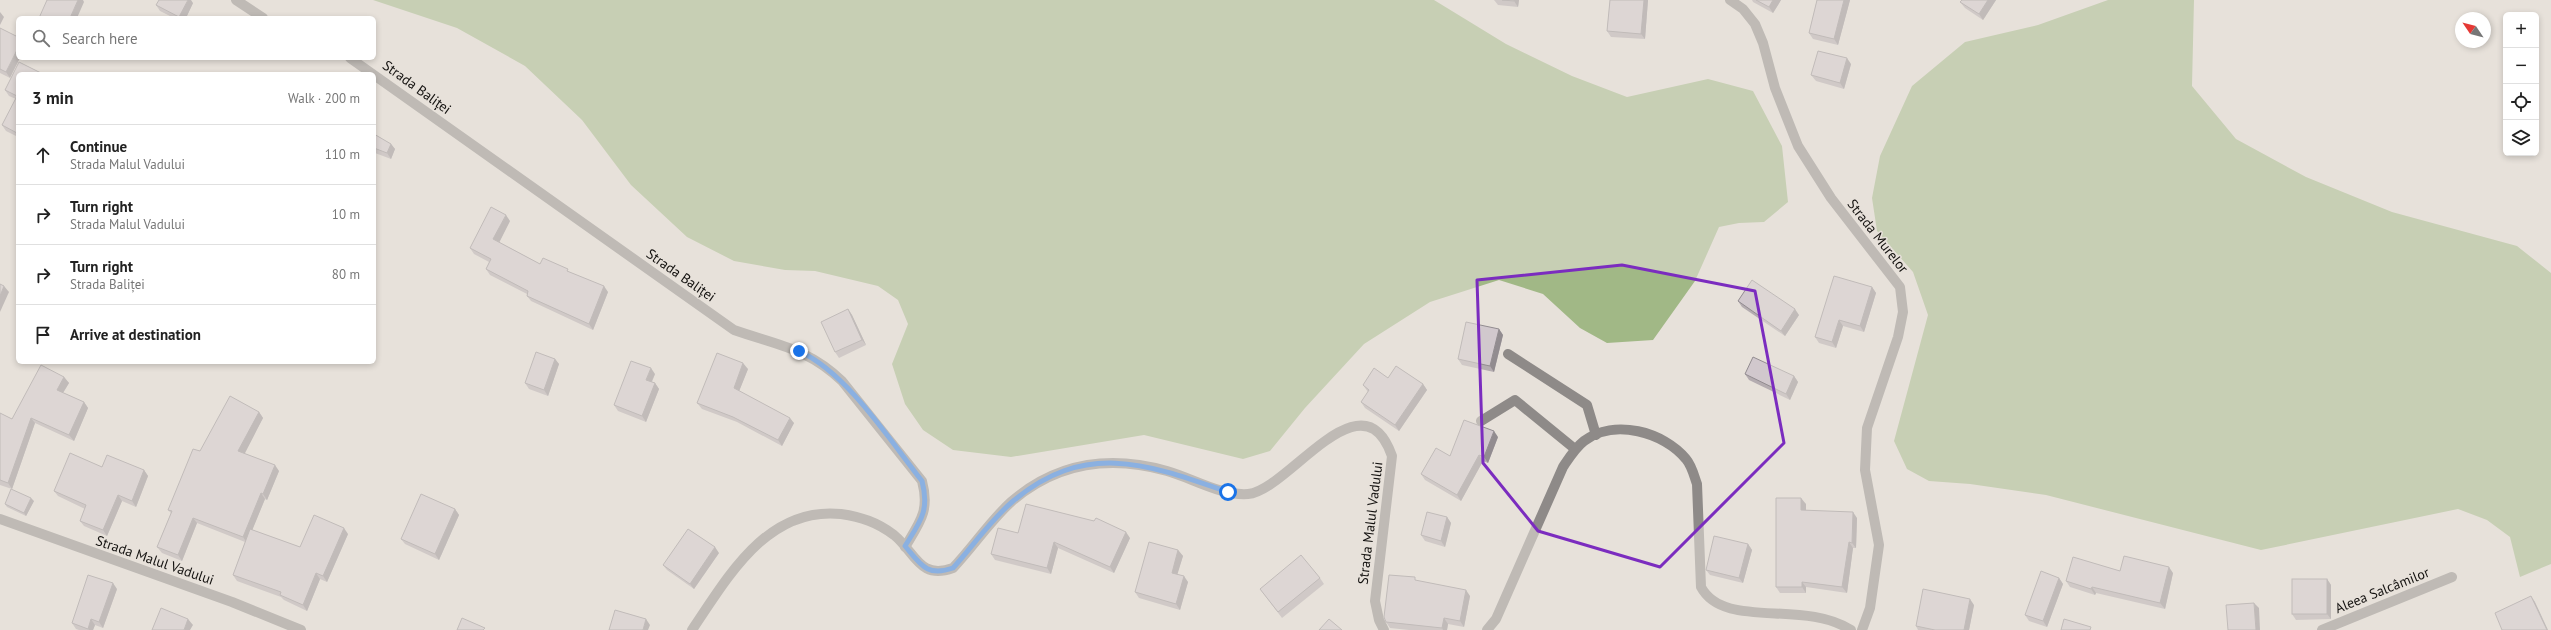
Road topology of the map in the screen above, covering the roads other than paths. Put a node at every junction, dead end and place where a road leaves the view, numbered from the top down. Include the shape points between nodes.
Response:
1 (236, 0) edge
2 (1730, 0) edge
3 (260, 16) edge
4 (353, 60) edge
5 (370, 72) edge
6 (376, 76) edge
7 (1508, 354) dead end
8 (1481, 420) dead end
9 (1596, 435) junction
10 (1575, 449) junction
11 (0, 519) edge
12 (905, 546) junction
13 (2452, 577) dead end
14 (1715, 614) dead end
15 (1763, 624) dead end
16 (301, 630) edge
17 (692, 630) edge
18 (1384, 630) edge
19 (1487, 630) edge
20 (1851, 630) edge
21 (1862, 630) edge
22 (2322, 630) edge

1 - 3 street
2 - 21 street, Strada Murelor via 1743,9 1755,24 1775,88 1798,146 1831,198 1900,287 1903,312 1898,337 1867,428 1866,470 1879,545 1870,608
4 - 5 street, Strada Baliței
6 - 12 street, Strada Baliței via 734,330 799,351 816,358 830,369 842,380 922,481 926,508
7 - 9 street via 1588,406
8 - 10 street via 1515,400
9 - 10 street
9 - 14 street via 1633,429 1651,434 1668,443 1687,459 1697,484 1702,588 1706,603
10 - 19 street via 1563,467 1496,619
11 - 16 street, Strada Malul Vadului via 232,602
12 - 17 street, Strada Malul Vadului via 878,524 861,516 829,513 799,517 779,526 753,548 730,574
12 - 18 street, Strada Malul Vadului via 923,567 932,572 940,573 953,568 1010,503 1032,486 1061,472 1090,464 1141,464 1228,492 1258,492 1267,489 1336,433 1365,427 1380,433 1387,441 1392,456 1375,600 1378,620
13 - 22 street, Aleea Salcâmilor
15 - 20 street via 1817,621 1834,623

